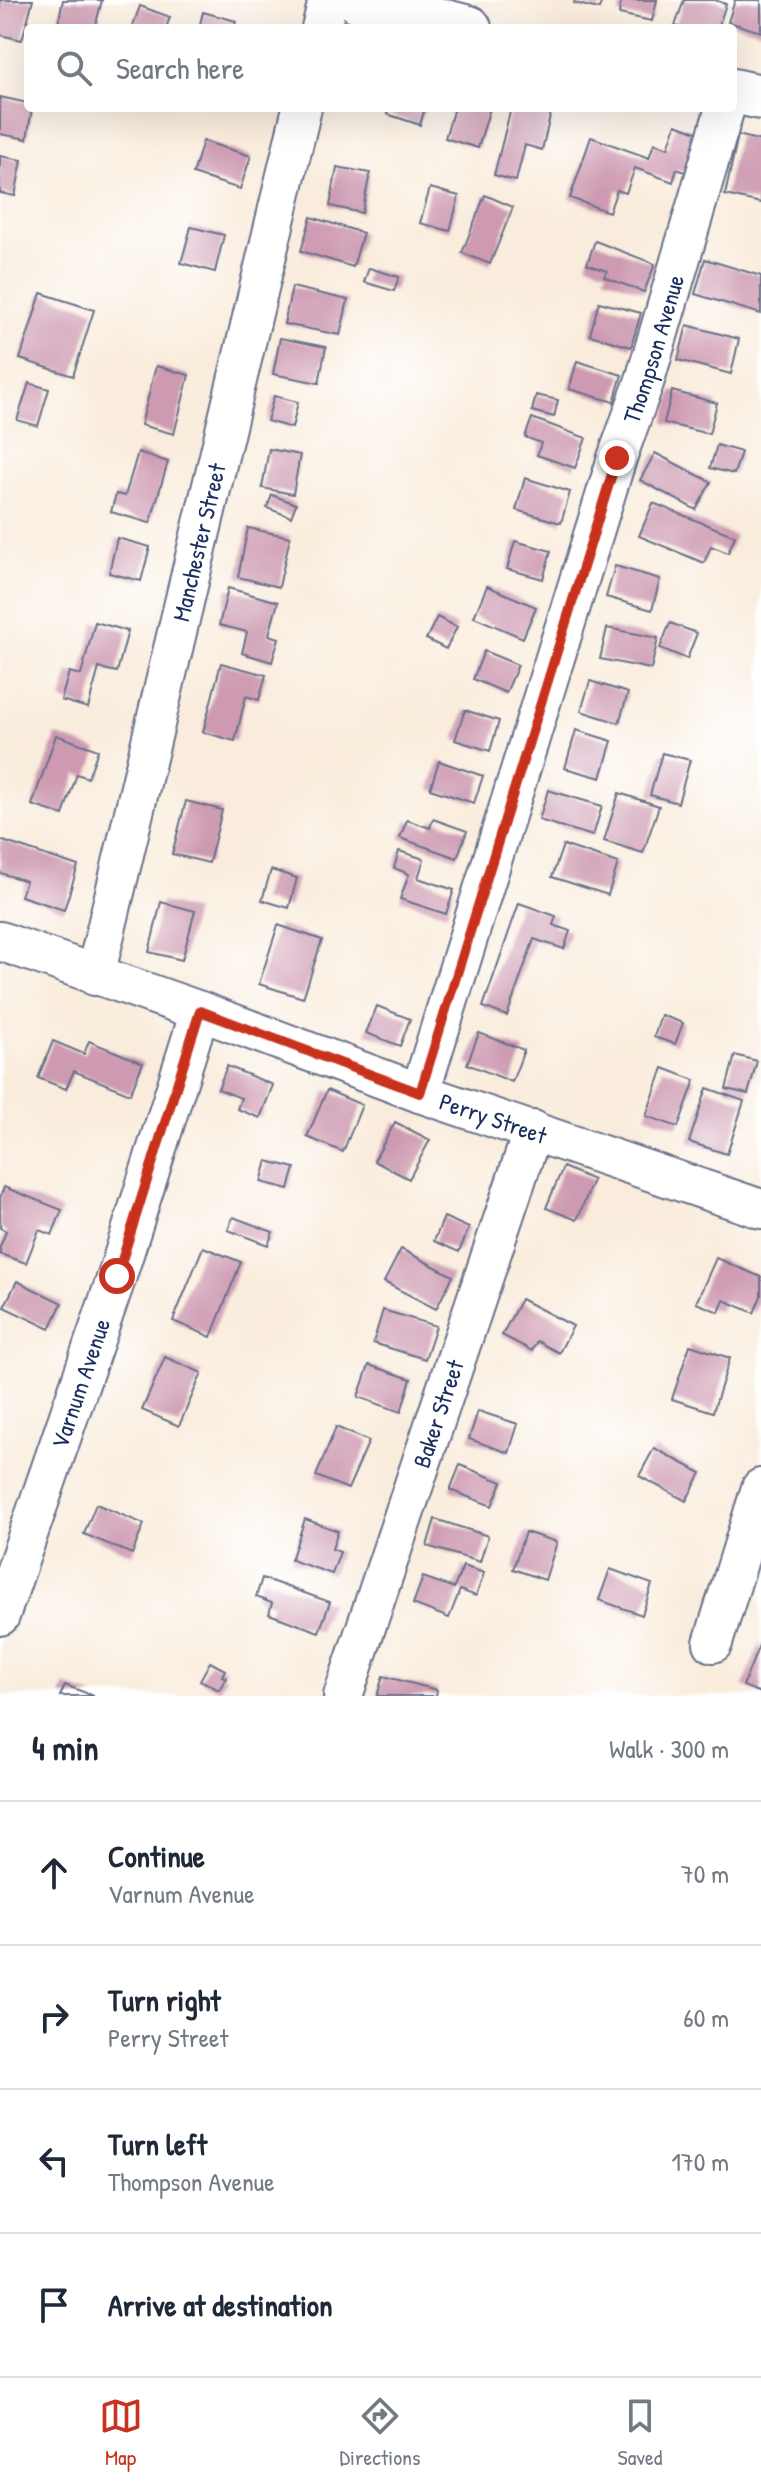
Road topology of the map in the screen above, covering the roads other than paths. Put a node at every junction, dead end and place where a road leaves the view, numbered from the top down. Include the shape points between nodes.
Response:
1 (328, 0) edge
2 (358, 0) edge
3 (322, 24) edge
4 (453, 24) edge
5 (737, 92) edge
6 (761, 97) edge
7 (301, 112) edge
8 (724, 112) edge
9 (0, 941) edge
10 (95, 976) junction
11 (200, 1011) junction
12 (420, 1093) junction
13 (533, 1130) junction
14 (761, 1209) edge
15 (761, 1488) edge
16 (0, 1616) edge
17 (713, 1643) dead end
18 (343, 1696) edge

1 - 3 street
2 - 4 main road
5 - 6 main road
7 - 10 street, Manchester Street
8 - 12 street, Thompson Avenue
9 - 10 street, Perry Street
10 - 11 street, Perry Street
11 - 12 street, Perry Street
11 - 16 street, Varnum Avenue via 117,1276
12 - 13 street, Perry Street
13 - 14 street, Perry Street
13 - 18 street, Baker Street
15 - 17 street

